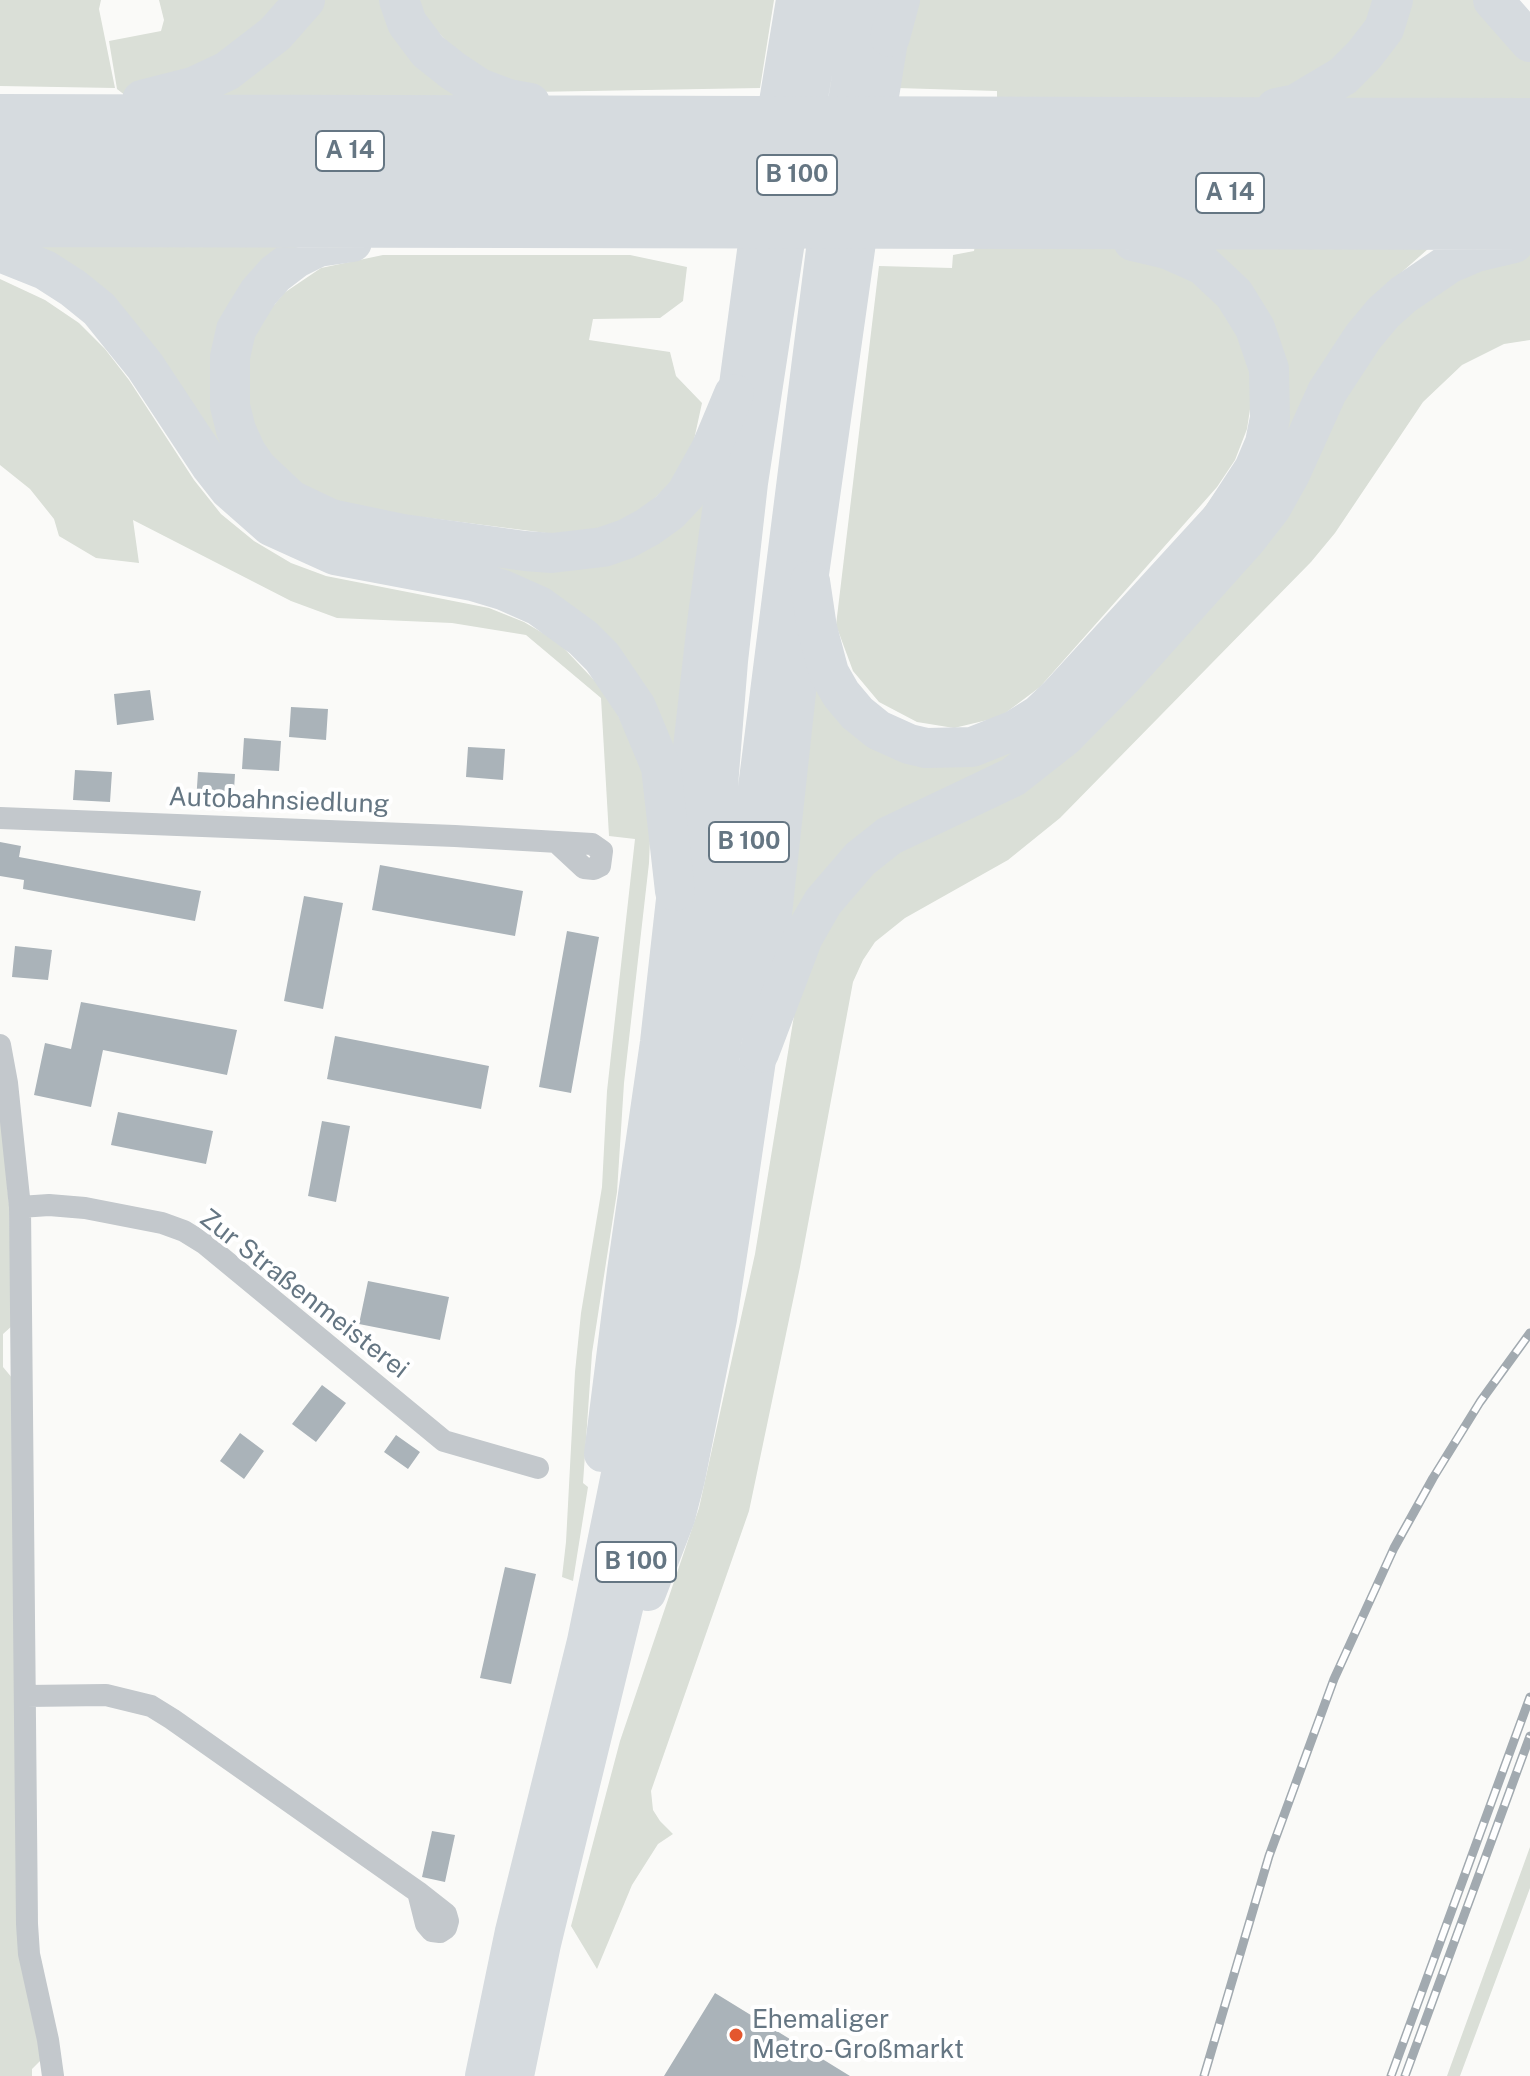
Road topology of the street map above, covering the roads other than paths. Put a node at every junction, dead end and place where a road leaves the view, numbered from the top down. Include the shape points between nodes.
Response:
1 (305, 0) edge
2 (399, 0) edge
3 (794, 0) edge
4 (827, 0) edge
5 (863, 0) edge
6 (1393, 0) edge
7 (1493, 0) edge
8 (896, 12) edge
9 (1530, 42) edge
10 (0, 112) edge
11 (629, 115) junction
12 (1219, 117) junction
13 (1530, 118) edge
14 (702, 134) junction
15 (0, 150) edge
16 (1530, 155) edge
17 (933, 172) junction
18 (0, 189) edge
19 (1530, 193) edge
20 (691, 209) junction
21 (0, 227) edge
22 (455, 227) junction
23 (1078, 229) junction
24 (1530, 230) edge
25 (1530, 241) edge
26 (0, 252) edge
27 (734, 394) junction
28 (810, 581) junction
29 (0, 818) edge
30 (556, 842) dead end
31 (675, 891) junction
32 (0, 1045) edge
33 (759, 1053) junction
34 (20, 1207) junction
35 (538, 1468) dead end
36 (585, 1641) junction
37 (26, 1696) junction
38 (603, 1706) junction
39 (418, 1892) dead end
40 (53, 2076) edge
41 (483, 2076) edge
42 (516, 2076) edge

1 - 10 highway via 253,52 193,87 157,98
2 - 11 highway via 407,23 428,51 479,88 508,99
3 - 27 highway
4 - 36 highway, B 100 via 750,483 715,848 670,1198
5 - 38 highway, B 100 via 820,265 704,1199 660,1448
6 - 12 highway via 1384,29 1343,76 1296,104
7 - 9 highway
8 - 28 highway via 854,255
10 - 11 highway
11 - 14 highway
12 - 13 highway
12 - 17 highway
14 - 15 highway, A 14
14 - 17 highway, A 14
16 - 17 highway, A 14
17 - 19 highway, A 14
17 - 20 highway, A 14
17 - 23 highway
18 - 20 highway, A 14
20 - 22 highway
21 - 22 highway
22 - 27 highway via 318,247 275,274 246,313 230,357 230,406 246,452 291,500 331,519 403,534 552,553 603,547 648,527 686,494
23 - 24 highway
23 - 28 highway via 1167,249 1203,265 1234,294 1255,328 1269,369 1270,418 1254,469 1222,518 1039,715 972,747 909,744 857,713 829,673
25 - 33 highway via 1450,263 1383,313 1327,392 1271,508 1065,736 1013,777 889,836 860,859 807,929
26 - 31 highway via 45,270 99,309 145,366 220,477 271,526 335,555 503,590 539,606 583,638 636,707 661,767
27 - 31 highway
28 - 33 highway
29 - 30 street, Autobahnsiedlung
31 - 36 highway via 587,1554
32 - 34 street
33 - 38 highway via 719,1319 687,1479 677,1518
34 - 35 street, Zur Straßenmeisterei via 85,1208 184,1231 444,1441
34 - 37 street
36 - 41 highway, B 100
37 - 39 street via 106,1695 151,1706
37 - 40 street via 29,1954
38 - 42 highway, B 100

